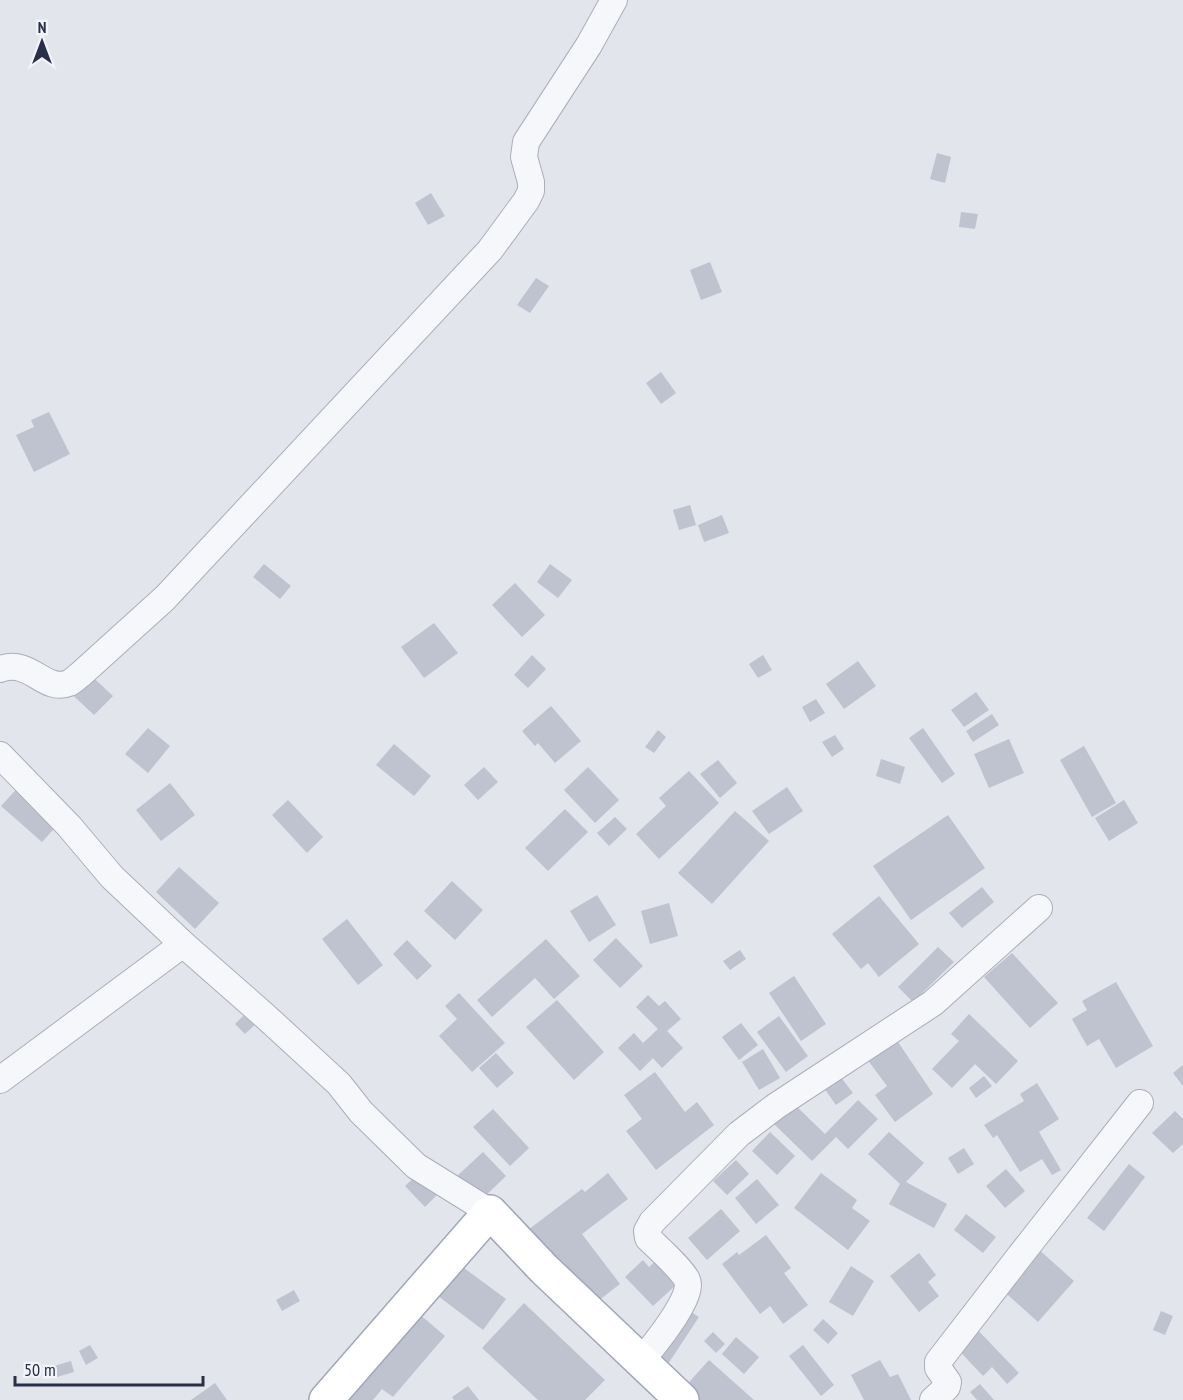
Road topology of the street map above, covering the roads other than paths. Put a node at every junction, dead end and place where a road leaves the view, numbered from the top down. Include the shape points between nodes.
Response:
1 (614, 0) edge
2 (0, 669) edge
3 (0, 755) edge
4 (1039, 908) dead end
5 (183, 944) junction
6 (0, 1080) edge
7 (1140, 1103) dead end
8 (490, 1212) junction
9 (642, 1360) junction
10 (326, 1400) edge
11 (682, 1400) edge
12 (933, 1400) edge

1 - 2 street via 526,142 524,157 531,191 526,201 490,250 386,364 165,598 81,674 68,683 54,685 19,666
3 - 5 street via 112,877
4 - 9 street via 933,1003 740,1134 652,1222 648,1238 688,1280 689,1288 681,1306
5 - 6 street
5 - 8 street via 339,1084 361,1112 416,1166
7 - 12 street via 938,1362 948,1382
8 - 9 main road via 552,1277
8 - 10 main road
9 - 11 main road

